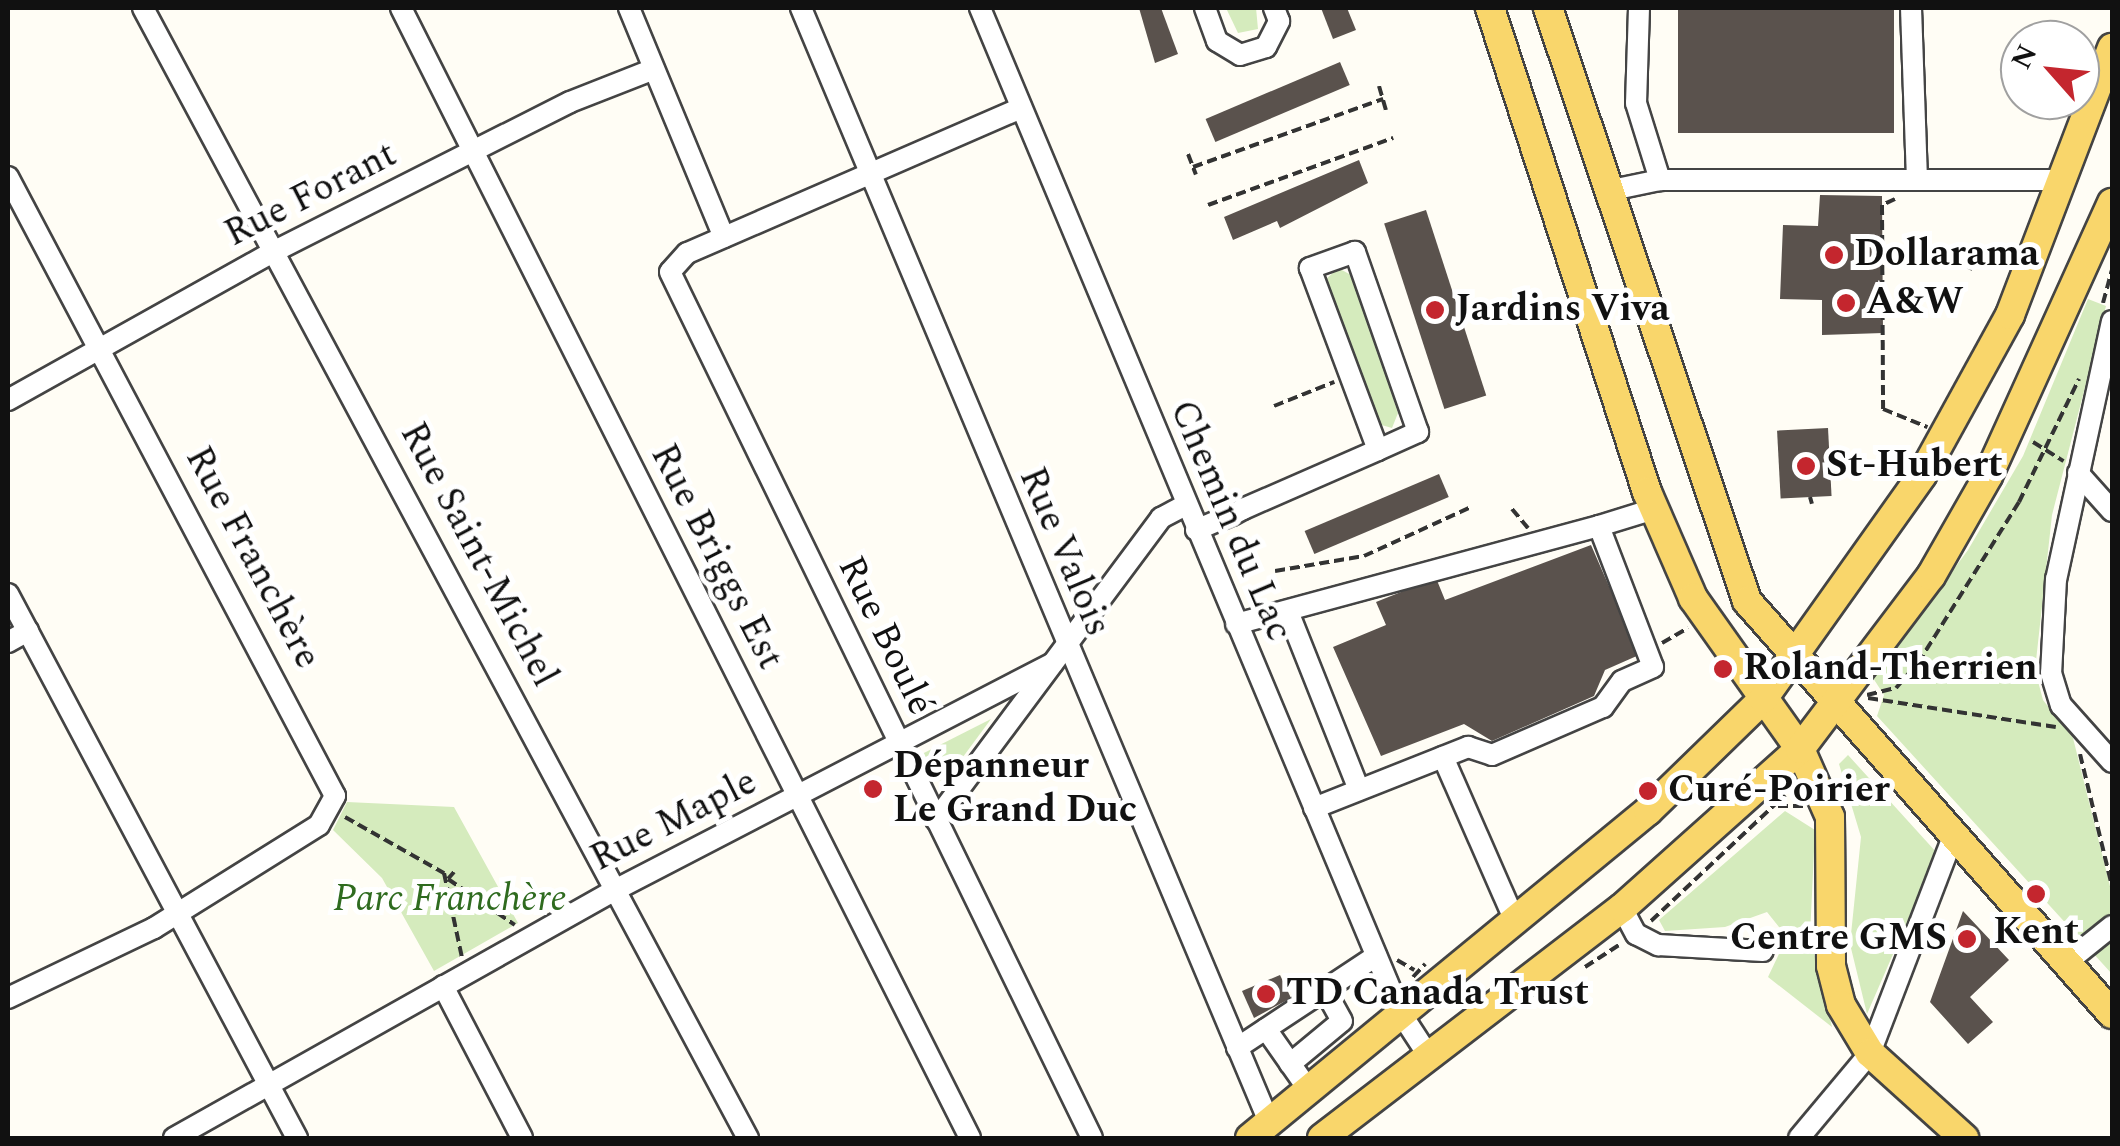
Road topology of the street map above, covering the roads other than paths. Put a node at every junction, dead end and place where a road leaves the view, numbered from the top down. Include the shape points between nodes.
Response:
1 (143, 8) edge
2 (401, 8) edge
3 (628, 8) edge
4 (801, 8) edge
5 (980, 8) edge
6 (1205, 8) edge
7 (1274, 8) edge
8 (1490, 8) edge
9 (1548, 8) edge
10 (1639, 8) edge
11 (1912, 8) edge
12 (2112, 48) edge
13 (654, 69) junction
14 (1021, 108) junction
15 (473, 150) junction
16 (870, 174) junction
17 (8, 177) edge
18 (1917, 178) junction
19 (1660, 180) junction
20 (2062, 180) junction
21 (1607, 191) junction
22 (2112, 203) edge
23 (724, 237) junction
24 (275, 251) junction
25 (2112, 326) edge
26 (100, 348) junction
27 (8, 400) edge
28 (1378, 450) junction
29 (2078, 473) junction
30 (1184, 505) junction
31 (1654, 509) junction
32 (2112, 511) edge
33 (1599, 526) junction
34 (1196, 530) junction
35 (8, 594) edge
36 (1289, 614) junction
37 (1236, 624) junction
38 (28, 631) junction
39 (8, 642) edge
40 (1059, 655) junction
41 (1791, 658) junction
42 (1763, 699) junction
43 (1834, 705) junction
44 (899, 745) junction
45 (1800, 749) junction
46 (1444, 757) junction
47 (2112, 762) edge
48 (1359, 790) junction
49 (798, 797) junction
50 (1314, 808) junction
51 (936, 820) junction
52 (1952, 840) junction
53 (618, 888) junction
54 (1622, 908) junction
55 (176, 911) junction
56 (1514, 919) junction
57 (2112, 926) edge
58 (1763, 951) dead end
59 (1376, 956) junction
60 (2066, 963) junction
61 (443, 986) junction
62 (1324, 990) junction
63 (8, 998) edge
64 (1400, 1012) junction
65 (2112, 1014) edge
66 (1342, 1021) junction
67 (1266, 1029) junction
68 (1237, 1048) junction
69 (1356, 1049) junction
70 (1870, 1053) junction
71 (1428, 1056) junction
72 (1290, 1064) junction
73 (269, 1084) junction
74 (1308, 1089) junction
75 (1260, 1130) edge
76 (174, 1138) edge
77 (297, 1138) edge
78 (522, 1138) edge
79 (748, 1138) edge
80 (970, 1138) edge
81 (1092, 1138) edge
82 (1322, 1138) edge
83 (1798, 1138) edge
84 (1964, 1138) edge

1 - 24 street, Rue Saint-Michel
2 - 15 street, Rue Briggs Est
3 - 13 street
4 - 16 street, Rue Valois
5 - 14 street, Chemin du Lac
6 - 7 street via 1217,41 1240,55 1266,47 1278,21
8 - 31 main road
9 - 21 main road
10 - 19 street via 1636,103
11 - 18 street
12 - 20 main road
13 - 15 street, Rue Forant
13 - 23 street
14 - 16 street
14 - 30 street, Chemin du Lac
15 - 24 street, Rue Forant
15 - 49 street, Rue Briggs Est
16 - 23 street
16 - 40 street, Rue Valois
17 - 26 street, Rue Franchère
18 - 19 street
18 - 20 street
19 - 21 street
20 - 41 main road via 2010,315 1943,438
21 - 41 main road via 1730,566
22 - 43 main road via 1988,476 1931,576
23 - 44 street, Rue Boulé via 678,257 670,272
24 - 26 street, Rue Forant
24 - 53 street, Rue Saint-Michel
25 - 29 street
26 - 27 street, Rue Forant
26 - 55 street, Rue Franchère via 334,788 318,825
28 - 28 street via 1418,432 1355,252 1310,268
28 - 34 street
29 - 32 street
29 - 47 street via 2052,638 2060,705
30 - 34 street, Chemin du Lac
30 - 40 street, Rue Maple via 1161,518
31 - 33 street
31 - 42 main road via 1706,618
33 - 36 street
33 - 46 street via 1653,667 1622,681 1603,707 1492,755 1468,747
34 - 37 street, Chemin du Lac
35 - 38 street
36 - 37 street
36 - 48 street
37 - 50 street, Chemin du Lac
38 - 39 street
38 - 55 street
40 - 44 street, Rue Maple
40 - 51 street, Rue Maple
40 - 68 street, Rue Valois
41 - 42 main road
41 - 43 main road
42 - 45 main road
42 - 56 main road via 1648,810
43 - 45 main road
43 - 52 main road
44 - 49 street, Rue Maple
44 - 51 street, Rue Boulé
45 - 54 main road
45 - 70 main road via 1830,817 1831,966 1841,1005
46 - 48 street
46 - 56 street
48 - 50 street
49 - 53 street, Rue Maple
49 - 80 street, Rue Briggs Est
50 - 59 street, Chemin du Lac
51 - 81 street, Rue Boulé
52 - 60 main road
52 - 70 street
53 - 61 street, Rue Maple
53 - 79 street, Rue Saint-Michel
54 - 58 street via 1636,934 1658,944
54 - 71 main road
55 - 63 street via 32,994
55 - 73 street
56 - 64 main road
57 - 60 street
59 - 62 street
59 - 64 street, Chemin du Lac
60 - 65 main road
61 - 73 street, Rue Maple
61 - 78 street
62 - 66 street
62 - 67 street
64 - 69 main road
64 - 71 street, Chemin du Lac
66 - 69 street
66 - 72 street
67 - 68 street
67 - 72 street
68 - 75 street, Rue Valois
69 - 74 main road
70 - 83 street
70 - 84 main road
71 - 82 main road
72 - 74 street
73 - 76 street, Rue Maple
73 - 77 street
74 - 75 main road

